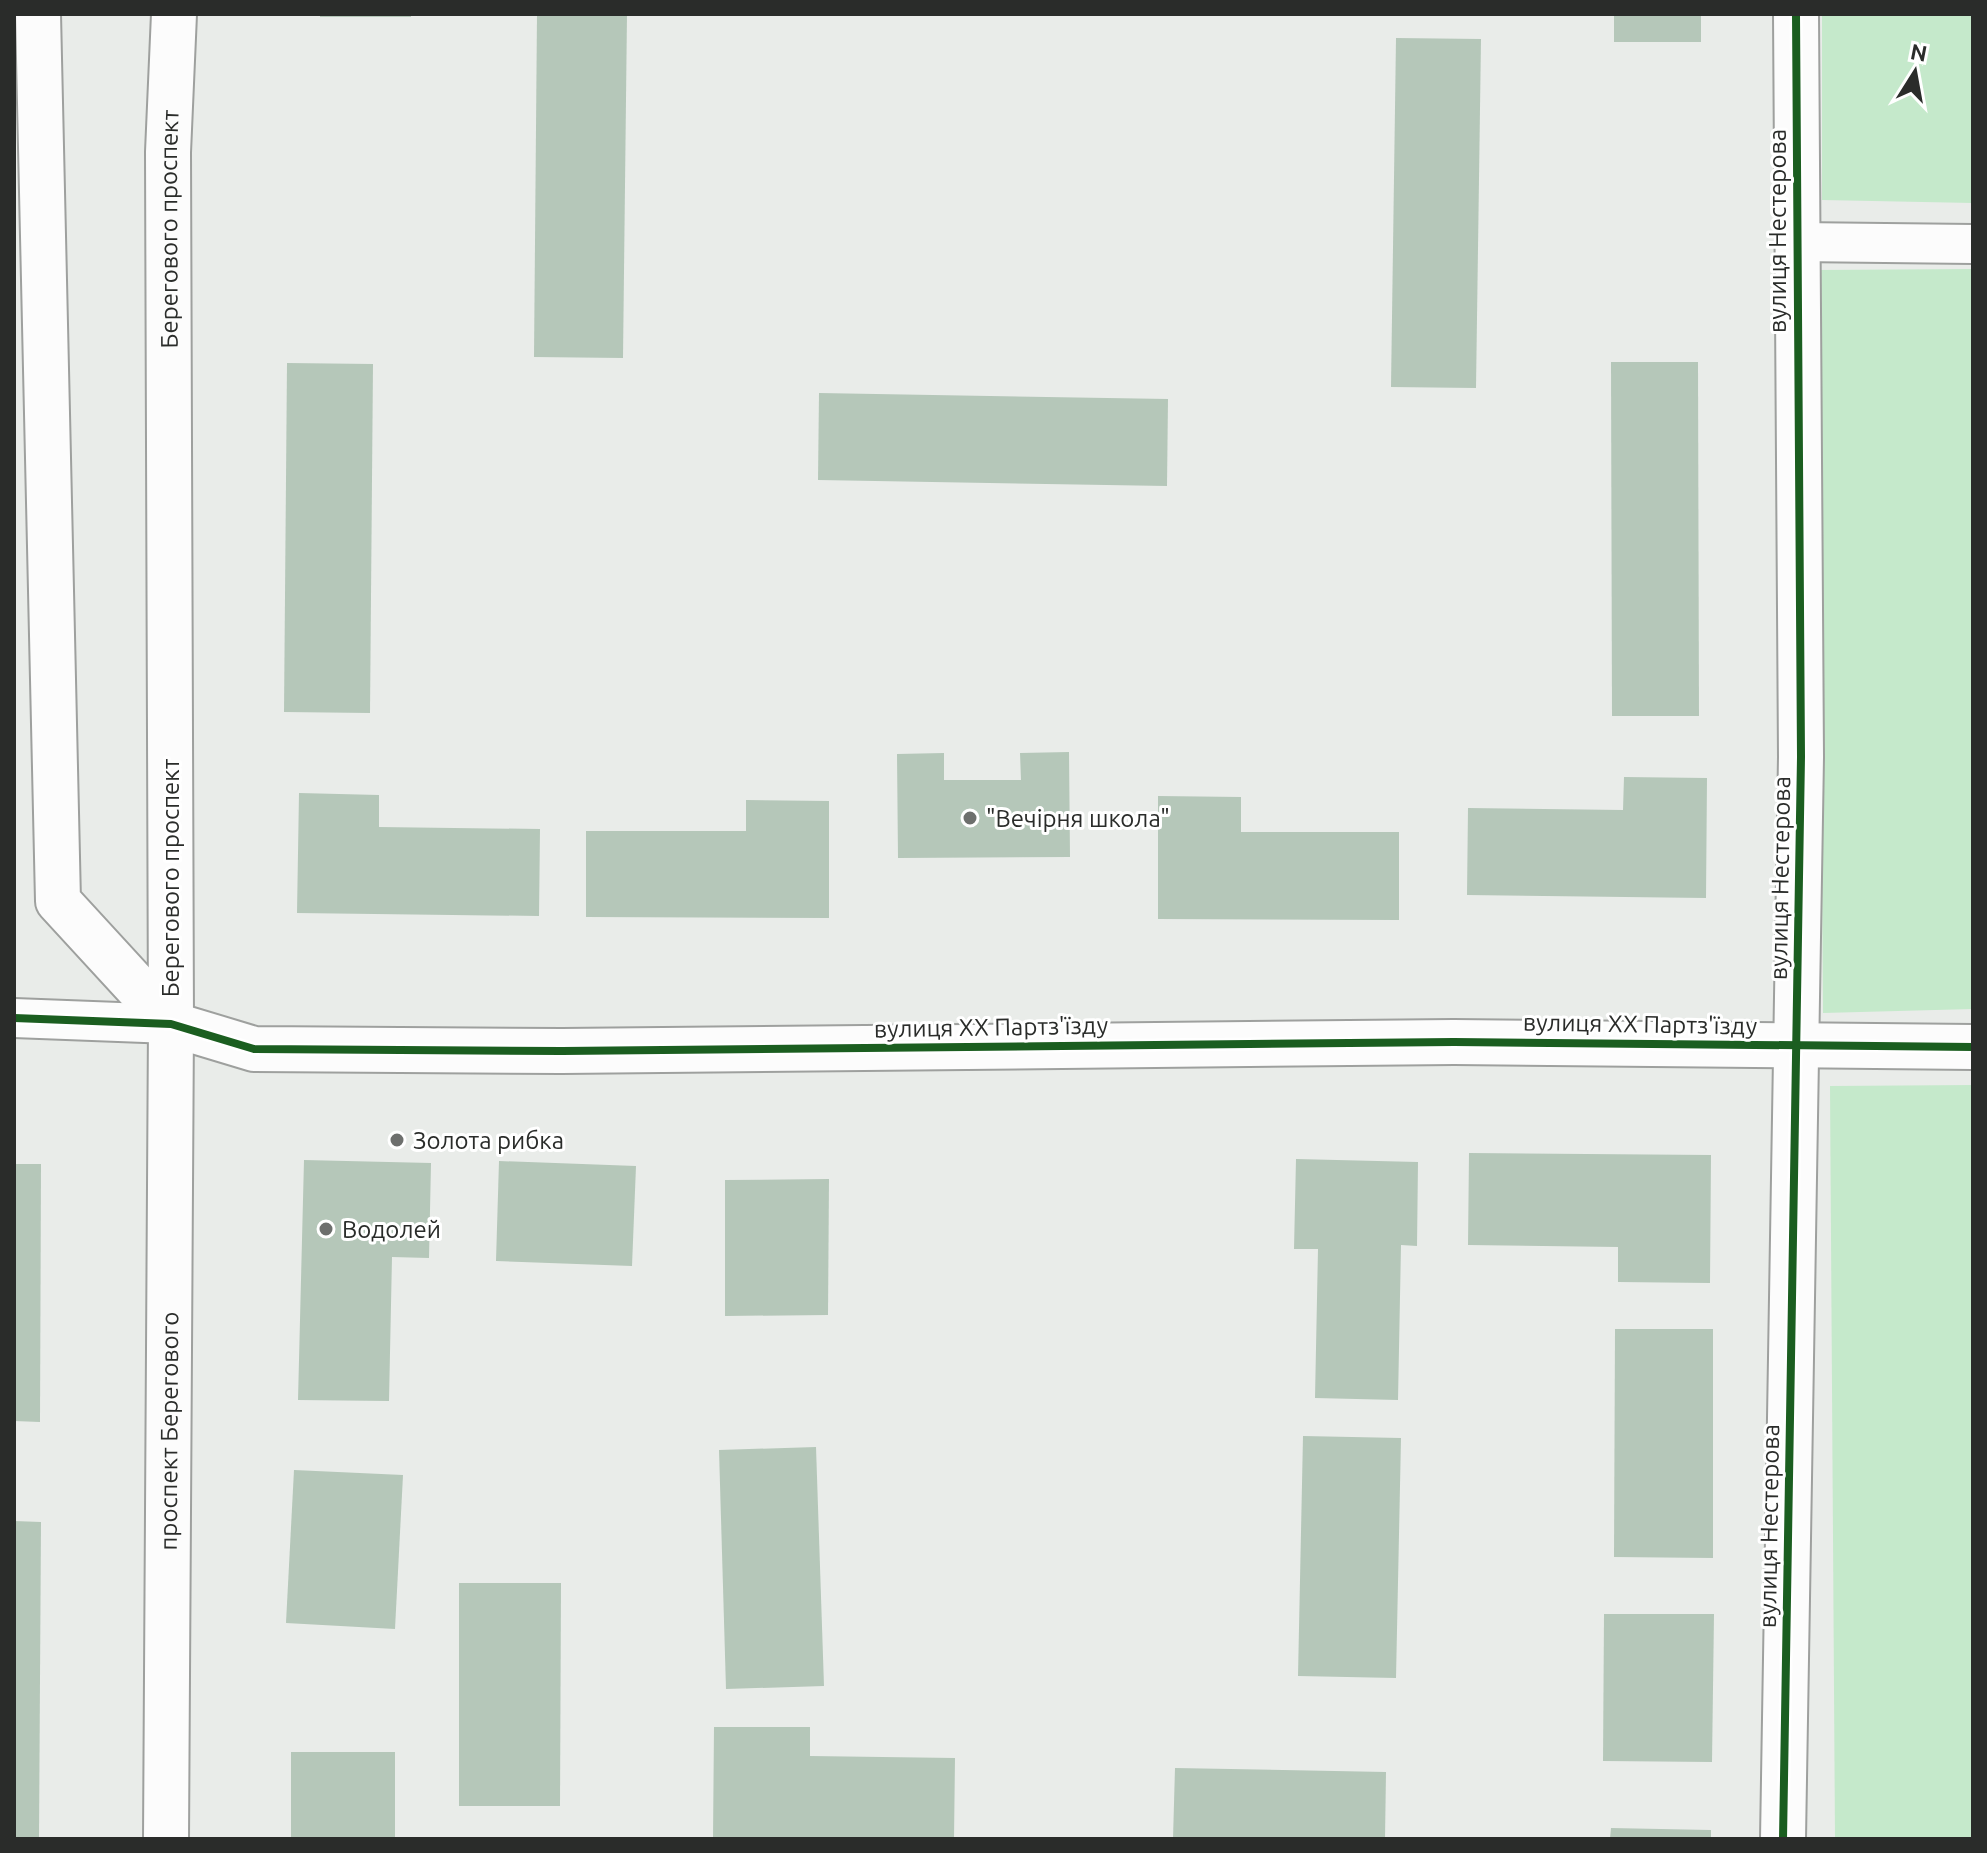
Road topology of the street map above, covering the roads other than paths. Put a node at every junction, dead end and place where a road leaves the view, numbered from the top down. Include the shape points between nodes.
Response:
1 (38, 14) edge
2 (174, 14) edge
3 (1796, 14) edge
4 (1797, 242) junction
5 (1973, 244) edge
6 (14, 1018) edge
7 (171, 1024) junction
8 (1797, 1045) junction
9 (1973, 1047) edge
10 (166, 1839) edge
11 (1783, 1839) edge

1 - 7 street, Берегового проспект via 58,901
2 - 7 street, Берегового проспект via 168,152
3 - 4 street, вулиця Нестерова
4 - 5 street
4 - 8 street, вулиця Нестерова
6 - 7 street, вулиця XX Партз'їзду
7 - 8 street, вулиця XX Партз'їзду via 254,1049
7 - 10 street, проспект Берегового
8 - 9 street, вулиця XX Партз'їзду
8 - 11 street, вулиця Нестерова

